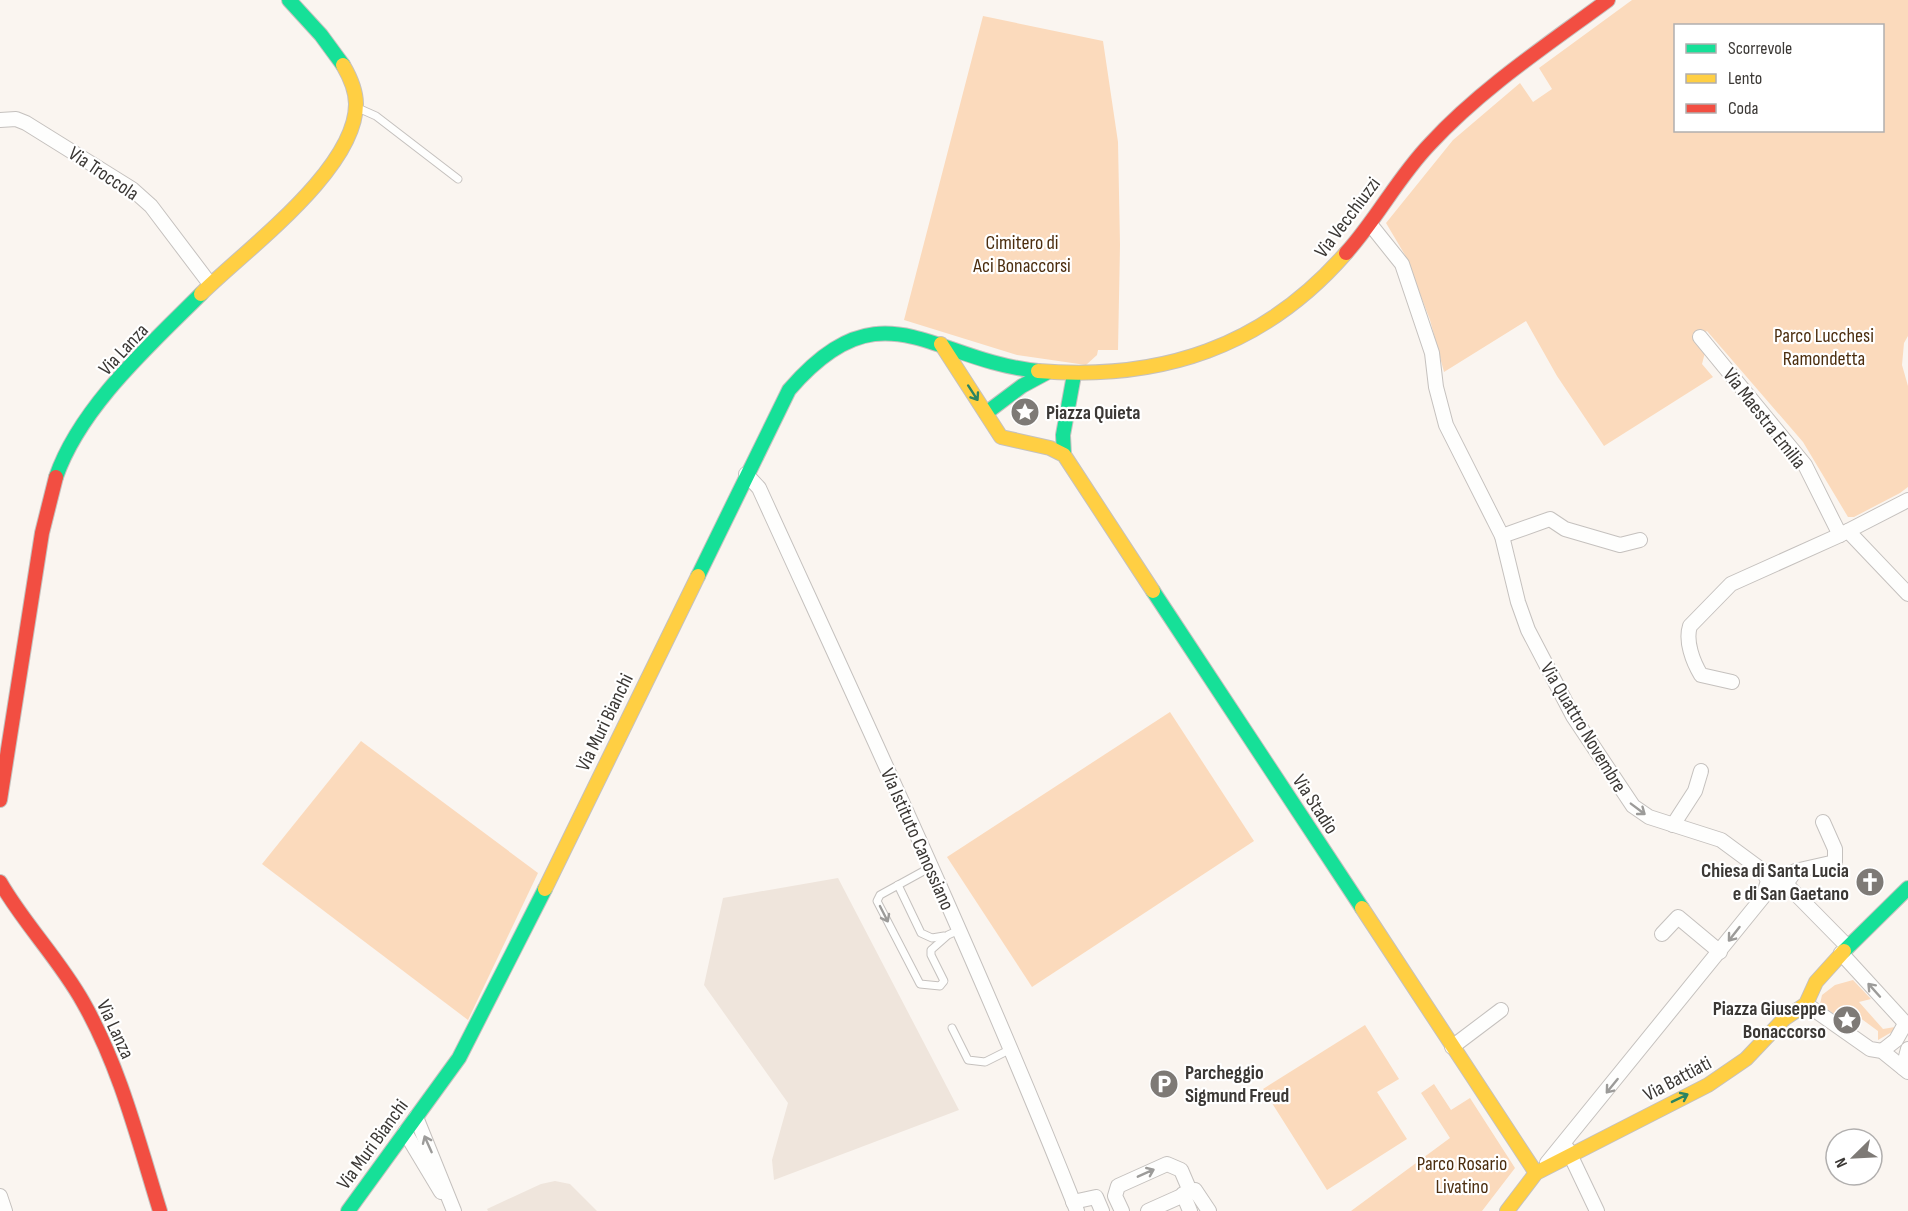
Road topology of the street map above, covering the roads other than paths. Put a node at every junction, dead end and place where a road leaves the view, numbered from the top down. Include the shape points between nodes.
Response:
1 (289, 0) edge
2 (1608, 0) edge
3 (356, 107) junction
4 (0, 120) edge
5 (458, 179) dead end
6 (1370, 224) junction
7 (210, 284) junction
8 (1700, 337) dead end
9 (941, 344) junction
10 (1048, 372) junction
11 (1074, 375) junction
12 (986, 413) junction
13 (1064, 455) junction
14 (746, 474) junction
15 (1908, 501) edge
16 (1844, 533) junction
17 (1502, 536) junction
18 (1640, 540) dead end
19 (1908, 594) edge
20 (1732, 682) dead end
21 (1701, 771) dead end
22 (0, 800) edge
23 (1823, 822) dead end
24 (1673, 825) junction
25 (931, 867) junction
26 (1768, 880) junction
27 (0, 882) edge
28 (1786, 884) junction
29 (898, 885) junction
30 (1908, 888) edge
31 (954, 933) junction
32 (1662, 934) dead end
33 (1845, 950) junction
34 (1720, 952) junction
35 (1806, 1004) junction
36 (1502, 1010) dead end
37 (1907, 1025) edge
38 (952, 1028) dead end
39 (1452, 1047) junction
40 (1908, 1048) edge
41 (1011, 1049) junction
42 (1882, 1051) junction
43 (1905, 1070) edge
44 (416, 1117) junction
45 (405, 1132) junction
46 (1564, 1143) junction
47 (1573, 1156) junction
48 (1536, 1173) junction
49 (1186, 1193) junction
50 (0, 1196) edge
51 (1075, 1206) edge
52 (5, 1211) edge
53 (160, 1211) edge
54 (348, 1211) edge
55 (453, 1211) edge
56 (1102, 1211) edge
57 (1122, 1211) edge
58 (1148, 1211) edge
59 (1190, 1211) edge
60 (1209, 1211) edge
61 (1507, 1211) edge
62 (1597, 1211) edge

1 - 3 main road via 341,62 353,88
2 - 6 main road, Via Vecchiuzzi via 1468,106 1430,143
3 - 5 lane via 376,116
3 - 7 main road, Via Lanza via 341,149 305,200
4 - 7 street, Via Troccola via 26,123 132,189 151,206
6 - 11 main road, Via Vecchiuzzi via 1315,289 1283,315 1242,337 1170,362
6 - 17 street, Via Quattro Novembre via 1402,264 1432,352 1446,424
7 - 22 main road, Via Lanza via 111,390 80,429 63,459 49,497 13,698
8 - 16 street, Via Maestra Emilia via 1805,465
9 - 10 main road, Via Muri Bianchi via 1012,368
9 -> 12 main road
9 - 14 main road, Via Muri Bianchi via 894,334 866,334 832,346 804,370 789,390
10 - 11 main road, Via Vecchiuzzi
10 - 12 main road
11 - 13 main road via 1063,435
12 - 13 main road via 1001,437
13 - 39 main road, Via Stadio
14 - 25 street, Via Istituto Canossiano via 759,488
14 - 44 main road, Via Muri Bianchi via 523,934 459,1058
15 - 16 street
16 - 19 street, Via Maestra Emilia
16 - 20 street via 1731,584 1690,626 1687,635 1701,675
17 - 18 street via 1550,519 1565,529 1620,545
17 -> 24 street, Via Quattro Novembre via 1528,630 1573,716 1633,807
21 - 24 street via 1695,791
23 - 28 street via 1835,849 1835,862 1795,871
24 - 26 street, Via Quattro Novembre via 1721,840
25 - 29 lane
25 - 31 street, Via Istituto Canossiano
26 - 28 street
26 -> 34 street via 1763,897
27 - 53 main road, Via Lanza via 84,1003 113,1066
28 - 33 street
29 - 31 lane via 921,933 932,938
29 -> 31 lane via 880,895 878,901 920,984 940,986 944,981 931,955 936,945
30 - 33 main road, Via Battiati
31 - 41 street, Via Istituto Canossiano
32 - 34 street via 1677,917
33 - 35 main road, Via Battiati via 1816,982
37 -> 33 street
34 -> 46 street
35 - 42 street via 1870,1049
47 -> 35 main road, Via Battiati via 1729,1072 1784,1018
36 - 39 street
37 - 42 street
38 - 41 lane via 968,1060 985,1062
39 - 48 main road, Via Stadio
40 - 43 street
41 - 51 street, Via Istituto Canossiano
42 - 43 street
44 - 45 main road, Via Muri Bianchi
55 -> 44 street
45 - 54 main road, Via Muri Bianchi
45 - 55 street
46 - 47 street
46 - 48 street
47 - 48 main road, Via Battiati
47 - 62 street
48 - 61 main road
57 -> 49 street via 1115,1196 1118,1186 1167,1164 1181,1170
49 - 58 street
49 - 59 street
49 - 60 street via 1195,1190
50 - 52 street
51 - 56 street via 1096,1197

